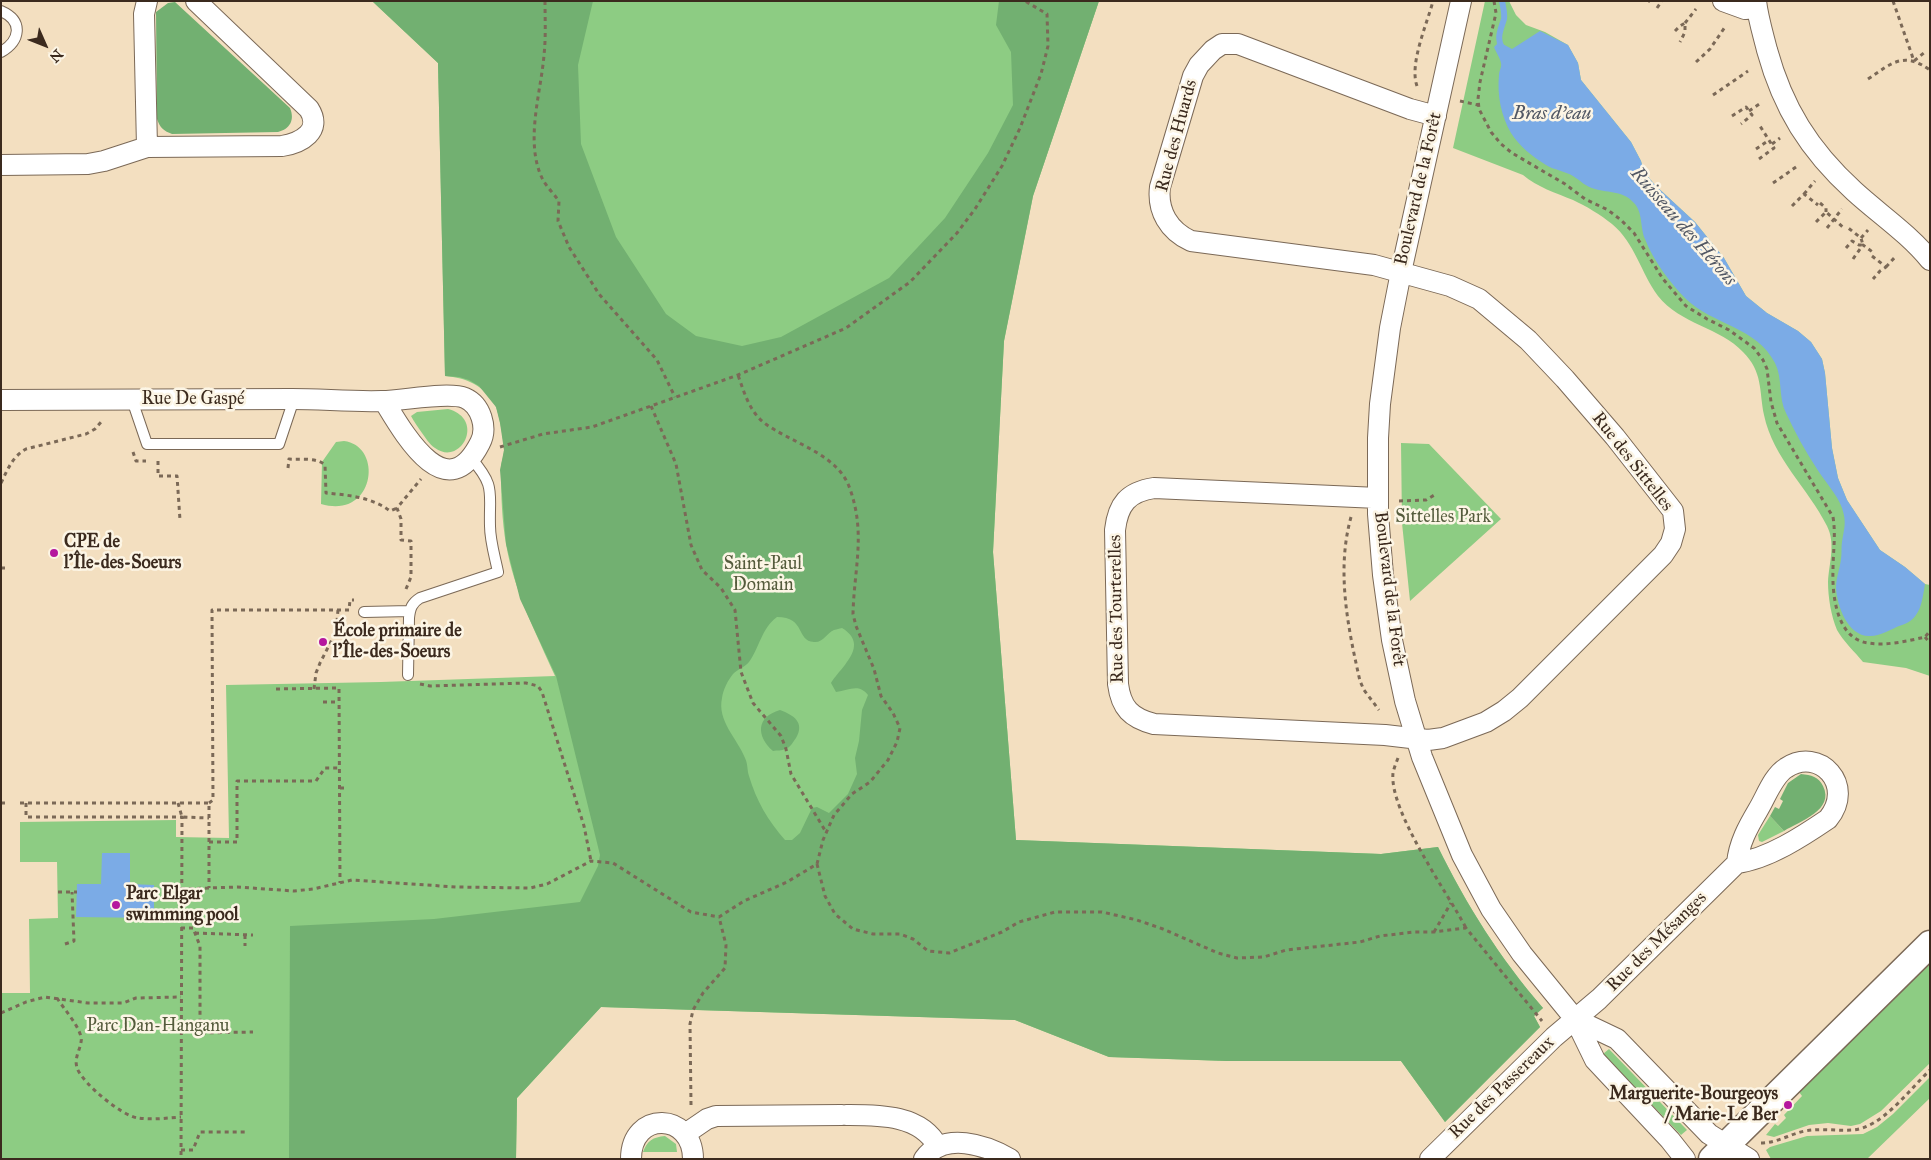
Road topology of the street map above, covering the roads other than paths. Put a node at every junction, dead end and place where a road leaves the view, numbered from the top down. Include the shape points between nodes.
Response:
1 (147, 1) edge
2 (196, 1) edge
3 (1461, 1) edge
4 (1723, 1) edge
5 (1756, 5) edge
6 (1, 12) edge
7 (1, 52) edge
8 (1436, 116) junction
9 (146, 147) junction
10 (1, 165) edge
11 (1930, 260) edge
12 (1401, 272) junction
13 (294, 399) junction
14 (1, 400) edge
15 (132, 400) junction
16 (384, 401) junction
17 (471, 458) junction
18 (1378, 498) junction
19 (410, 611) junction
20 (364, 612) dead end
21 (408, 675) road end
22 (1416, 738) junction
23 (1737, 863) junction
24 (1930, 944) edge
25 (1575, 1019) junction
26 (685, 1134) junction
27 (1720, 1152) edge
28 (931, 1153) edge
29 (631, 1159) edge
30 (693, 1159) edge
31 (1010, 1159) edge
32 (1430, 1159) edge
33 (1685, 1159) edge
34 (1750, 1159) edge

1 - 9 street via 144,14
2 - 9 street via 304,103 314,116 314,124 305,138 290,144
3 - 8 street, Boulevard de la Forêt
4 - 5 street via 1745,9
5 - 11 street via 1780,91 1801,131 1841,179 1903,232
6 - 7 lane via 14,20 16,37
8 - 12 street, Boulevard de la Forêt
8 - 12 street, Rue des Huards via 1238,44 1222,44 1206,57 1193,76 1160,188 1165,218 1172,229 1190,241 1366,264
9 - 10 street via 88,164
12 - 18 street, Boulevard de la Forêt via 1380,404
12 - 22 street, Rue des Sittelles via 1450,286 1479,299 1528,340 1615,437 1668,503 1675,520 1671,543 1663,555 1520,698 1486,722 1443,738
13 - 15 street, Rue De Gaspé
13 - 15 lane via 278,444 147,444
13 - 16 street, Rue De Gaspé
14 - 15 street, Rue De Gaspé
16 - 17 street via 409,442 427,461 448,469
16 - 17 street, Rue De Gaspé via 452,396 466,399 478,410 483,425 480,442
17 - 19 lane via 491,489 490,527 498,572 420,598
18 - 22 street, Boulevard de la Forêt via 1383,575 1392,640
18 - 22 street, Rue des Tourterelles via 1154,488 1130,497 1116,516 1114,530 1120,697 1133,716 1154,724
19 - 20 lane
19 - 21 lane
22 - 25 street, Boulevard de la Forêt via 1455,840 1491,909 1522,954
23 - 23 street, Rue des Mésanges via 1771,852 1828,819 1838,800 1839,787 1832,775 1815,762 1785,768 1747,829
23 - 25 street, Rue des Mésanges
24 - 27 street
25 - 27 street, Boulevard de la Forêt via 1617,1039 1709,1134
25 - 32 street, Rue des Passereaux
25 - 33 street, Boulevard de la Forêt via 1595,1060
26 - 28 street via 716,1116 872,1115 920,1127 929,1134
26 - 29 street via 672,1124 650,1124 635,1138
26 - 30 street
27 - 34 street, Boulevard de la Forêt
28 - 31 street via 948,1144 978,1145

